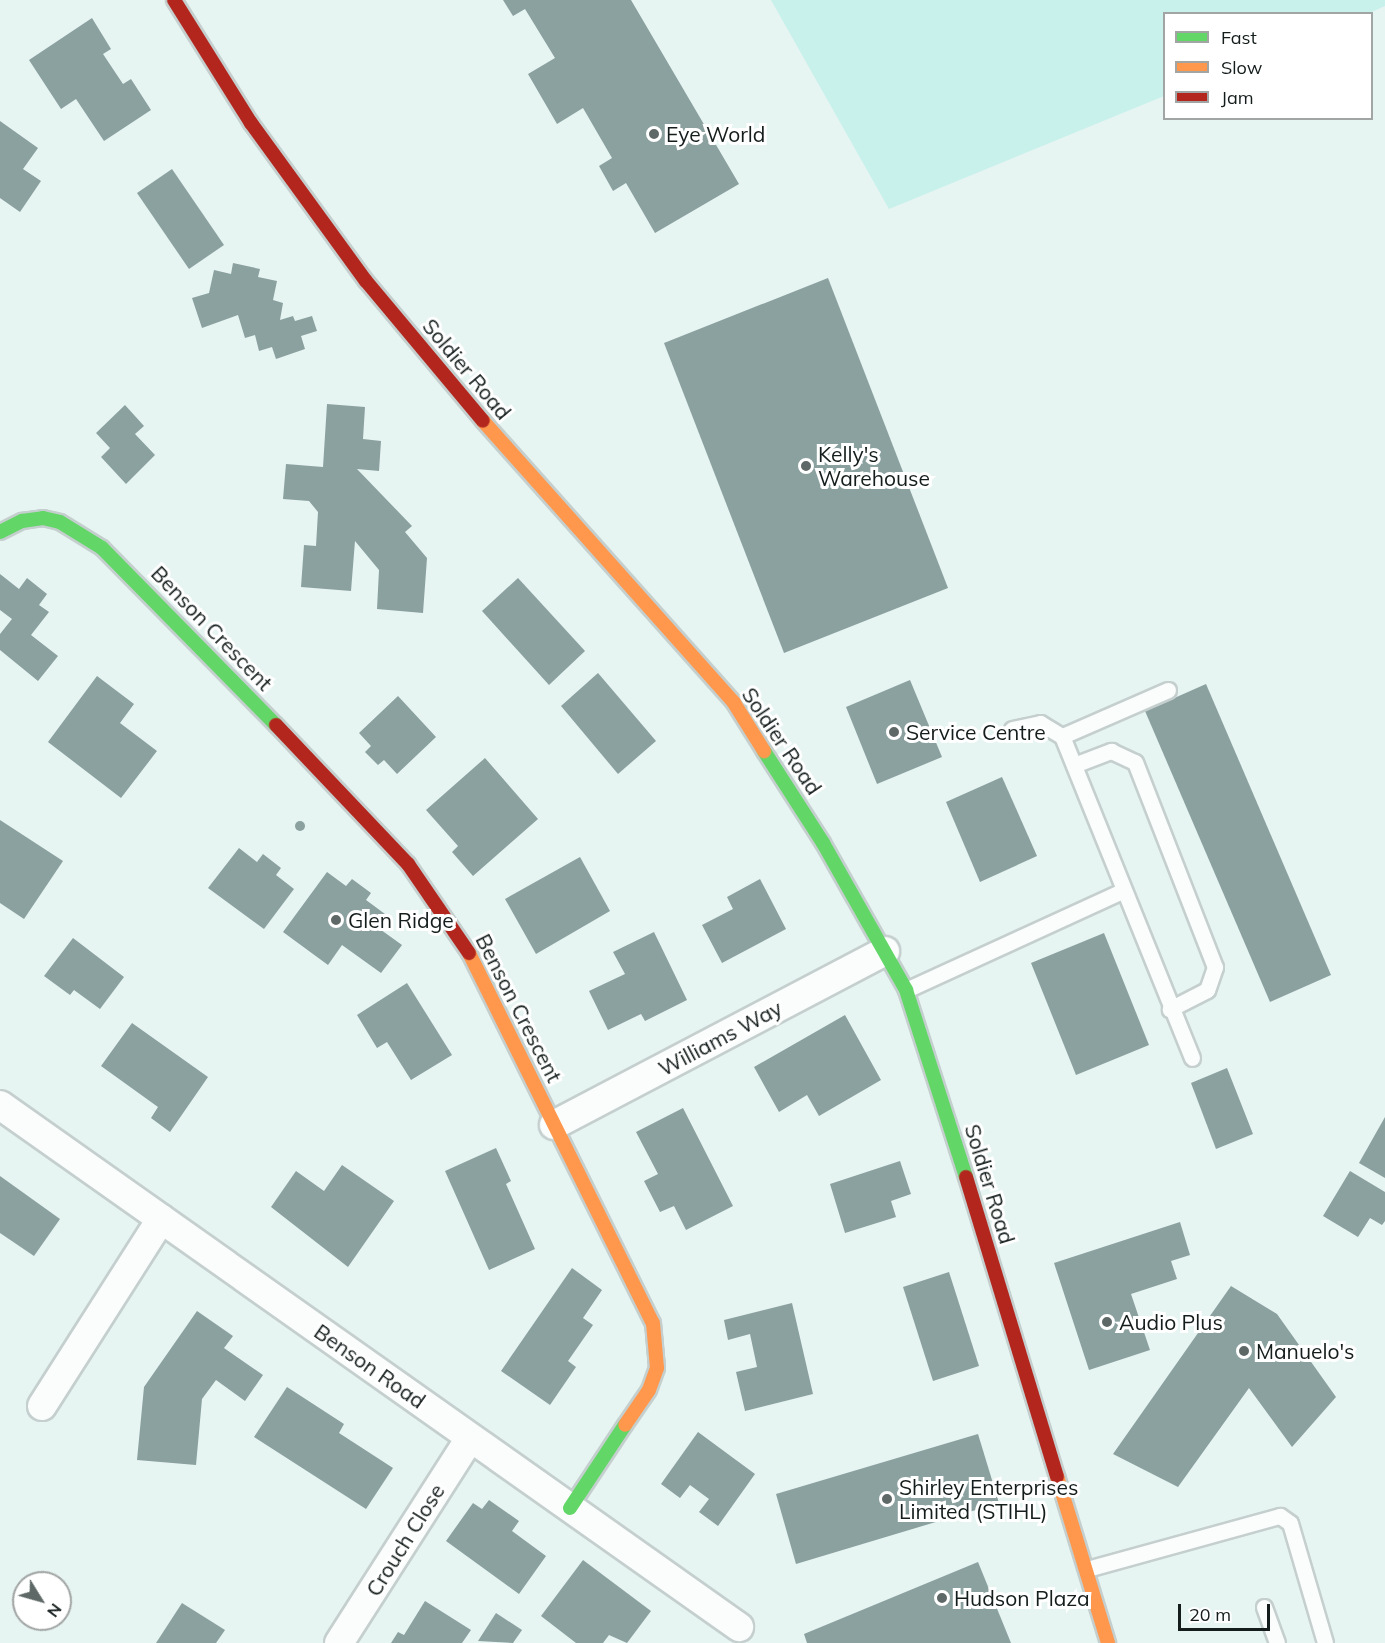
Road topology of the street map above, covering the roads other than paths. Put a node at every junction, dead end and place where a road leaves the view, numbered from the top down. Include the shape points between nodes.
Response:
1 (174, 0) edge
2 (0, 532) edge
3 (1168, 690) dead end
4 (1012, 729) dead end
5 (1062, 736) junction
6 (1074, 765) junction
7 (1122, 891) junction
8 (885, 951) junction
9 (906, 990) junction
10 (1170, 1010) junction
11 (1192, 1058) dead end
12 (0, 1106) edge
13 (554, 1125) junction
14 (161, 1219) junction
15 (42, 1406) dead end
16 (470, 1438) junction
17 (570, 1508) junction
18 (1087, 1569) junction
19 (1264, 1607) dead end
20 (739, 1627) dead end
21 (339, 1643) edge
22 (1108, 1643) edge
23 (1277, 1643) edge
24 (1325, 1643) edge

1 - 8 main road, Soldier Road via 251,123 366,281 474,412 734,703 823,843
2 - 13 main road, Benson Crescent via 22,521 43,518 60,522 102,548 179,622 408,864 463,941
3 - 5 lane
4 - 5 lane via 1040,723
5 - 6 lane
6 - 7 lane
6 - 10 lane via 1111,751 1135,762 1215,967 1207,990
7 - 9 lane
7 - 10 lane
8 - 9 main road, Soldier Road
8 - 13 street, Williams Way
9 - 18 main road, Soldier Road
10 - 11 lane
12 - 14 street, Benson Road
13 - 17 main road, Benson Crescent via 653,1323 658,1346 657,1368 649,1390
14 - 15 street
14 - 16 street, Benson Road
16 - 17 street, Benson Road
16 - 21 street, Crouch Close
17 - 20 street, Benson Road
18 - 22 main road, Soldier Road
18 - 24 lane via 1280,1516 1290,1523
19 - 23 lane

